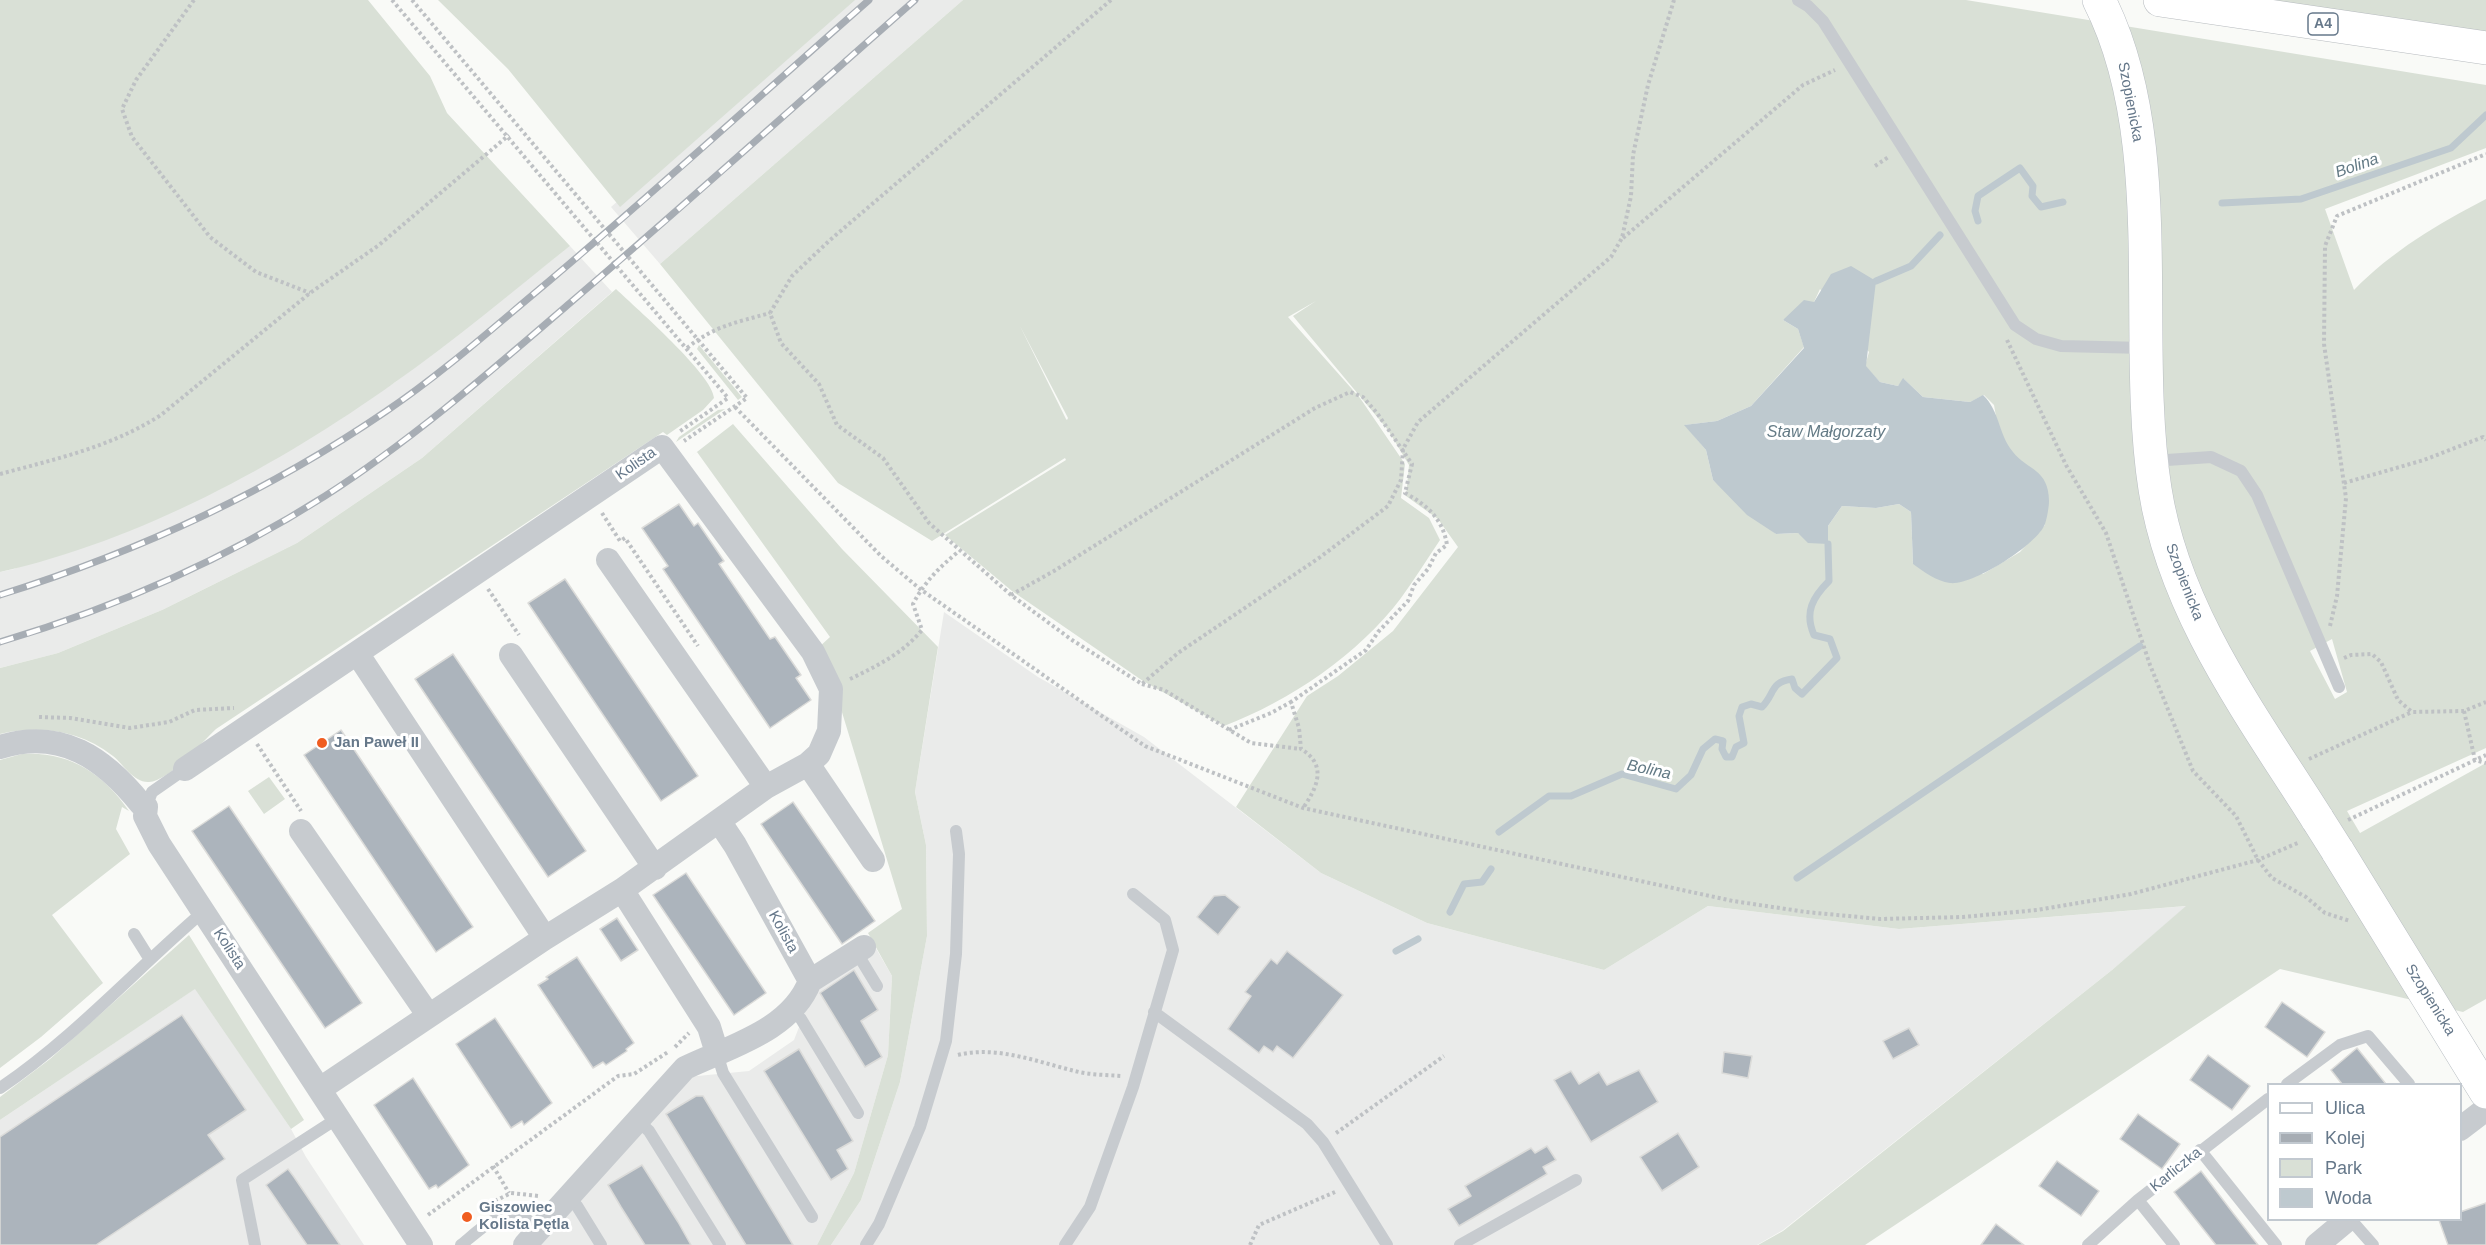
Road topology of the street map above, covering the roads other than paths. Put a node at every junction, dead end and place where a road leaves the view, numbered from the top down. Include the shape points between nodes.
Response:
1 (1798, 0) edge
2 (2099, 0) edge
3 (2160, 0) edge
4 (2486, 48) edge
5 (2146, 348) junction
6 (2151, 461) junction
7 (609, 561) dead end
8 (357, 653) junction
9 (511, 655) dead end
10 (2339, 687) dead end
11 (0, 747) edge
12 (808, 764) junction
13 (185, 769) joint
14 (766, 787) junction
15 (146, 807) junction
16 (719, 821) junction
17 (301, 831) road end
18 (956, 831) dead end
19 (873, 860) dead end
20 (655, 868) junction
21 (622, 890) junction
22 (1133, 894) dead end
23 (204, 911) junction
24 (134, 934) dead end
25 (545, 938) junction
26 (860, 950) joint
27 (149, 958) junction
28 (810, 981) junction
29 (877, 986) dead end
30 (792, 1010) junction
31 (1154, 1012) junction
32 (429, 1016) junction
33 (717, 1053) junction
34 (2292, 1083) edge
35 (2408, 1083) edge
36 (0, 1088) edge
37 (320, 1089) junction
38 (2485, 1092) edge
39 (2267, 1100) edge
40 (858, 1113) dead end
41 (339, 1118) junction
42 (637, 1120) junction
43 (2462, 1126) edge
44 (2200, 1150) junction
45 (1576, 1180) dead end
46 (556, 1196) junction
47 (2138, 1200) junction
48 (812, 1217) dead end
49 (2348, 1221) edge
50 (2350, 1221) edge
51 (532, 1237) edge
52 (255, 1245) edge
53 (421, 1245) edge
54 (461, 1245) edge
55 (601, 1245) edge
56 (720, 1245) edge
57 (866, 1245) edge
58 (1065, 1245) edge
59 (1386, 1245) edge
60 (1461, 1245) edge
61 (2088, 1245) edge
62 (2174, 1245) edge
63 (2276, 1245) edge
64 (2317, 1245) edge
65 (2373, 1245) edge

1 - 5 lane via 1823,21 2015,325 2036,339 2061,346
2 - 5 main road, Szopienicka via 2120,53 2135,114 2142,189
3 - 4 main road, A4
5 - 6 main road, Szopienicka
6 - 10 lane via 2211,457 2241,471 2257,495
6 - 38 main road, Szopienicka via 2164,528 2187,598 2245,704
7 - 14 street
8 - 12 street, Kolista via 664,450 813,652 831,689 829,731 819,754
8 - 13 street, Kolista
8 - 25 street
9 - 20 street
11 - 15 street, Kolista via 40,741 83,751 110,769
12 - 14 street, Kolista
12 - 19 street
13 - 15 lane, Kolista via 152,792
14 - 16 street, Kolista
15 - 23 street, Kolista via 145,816 159,844
16 - 20 street, Kolista
16 - 28 street, Kolista
17 - 32 street
18 - 57 lane via 956,954 946,1041 920,1126 879,1224
20 - 21 street, Kolista
21 - 25 street, Kolista
21 - 33 street via 704,1020
22 - 31 lane via 1165,920 1173,950
23 - 27 lane
23 - 37 street, Kolista
24 - 27 lane
25 - 32 street, Kolista
26 - 28 street
26 - 29 lane
27 - 36 lane via 35,1064
28 - 30 street via 804,997
30 - 33 street via 738,1047
30 - 40 lane
31 - 58 lane via 1136,1077 1090,1207
31 - 59 lane via 1307,1124 1323,1142
32 - 37 street, Kolista
33 - 42 street via 685,1068
33 - 48 lane via 723,1073
34 - 35 lane via 2340,1045 2368,1036
37 - 41 street, Kolista
38 - 43 street
39 - 44 lane, Karliczka
41 - 52 lane via 242,1180
41 - 53 street, Kolista
42 - 46 street
42 - 56 lane via 649,1131
44 - 47 lane, Karliczka
44 - 63 lane
45 - 60 lane
46 - 51 street
46 - 55 lane via 577,1206
47 - 61 lane, Karliczka
47 - 62 lane
49 - 64 street
50 - 65 lane
51 - 54 lane via 519,1214 507,1215 493,1220

